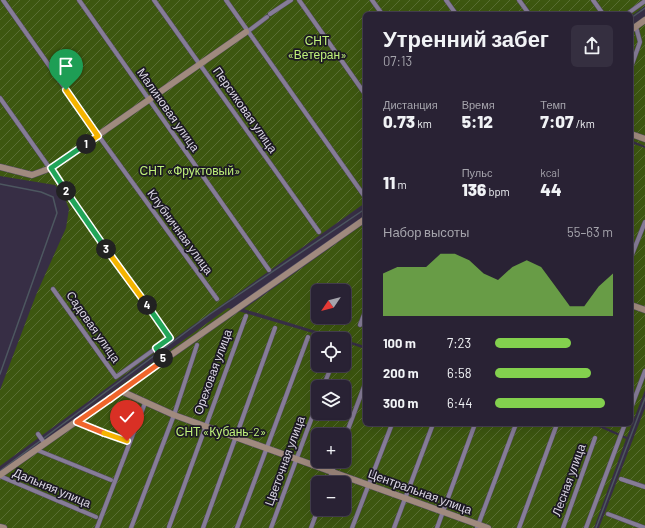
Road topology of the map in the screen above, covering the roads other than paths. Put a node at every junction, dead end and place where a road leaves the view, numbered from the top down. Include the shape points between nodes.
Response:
1 (3, 0) edge
2 (79, 0) edge
3 (154, 0) edge
4 (225, 0) edge
5 (291, 0) edge
6 (298, 0) edge
7 (372, 0) edge
8 (446, 0) edge
9 (519, 0) edge
10 (593, 0) edge
11 (645, 1) edge
12 (381, 12) edge
13 (455, 12) edge
14 (528, 12) edge
15 (602, 12) edge
16 (630, 12) edge
17 (645, 20) edge
18 (633, 29) edge
19 (247, 32) junction
20 (265, 58) dead end
21 (633, 61) edge
22 (200, 64) junction
23 (282, 82) dead end
24 (363, 91) edge
25 (0, 98) edge
26 (150, 100) junction
27 (633, 135) edge
28 (98, 136) junction
29 (645, 139) edge
30 (0, 167) edge
31 (51, 168) junction
32 (363, 195) edge
33 (363, 195) edge
34 (363, 220) edge
35 (645, 222) edge
36 (319, 232) dead end
37 (633, 252) edge
38 (269, 270) dead end
39 (53, 289) dead end
40 (217, 299) dead end
41 (633, 306) edge
42 (645, 310) edge
43 (246, 316) dead end
44 (363, 317) edge
45 (360, 325) dead end
46 (275, 328) dead end
47 (308, 337) dead end
48 (197, 345) dead end
49 (158, 351) junction
50 (164, 360) junction
51 (645, 371) edge
52 (363, 389) edge
53 (121, 391) junction
54 (145, 403) junction
55 (633, 403) edge
56 (174, 415) junction
57 (311, 419) edge
58 (77, 422) junction
59 (206, 425) junction
60 (391, 426) edge
61 (432, 426) edge
62 (474, 426) edge
63 (515, 426) edge
64 (556, 426) edge
65 (624, 426) edge
66 (348, 428) edge
67 (38, 434) dead end
68 (235, 437) junction
69 (595, 438) dead end
70 (43, 441) junction
71 (127, 441) dead end
72 (265, 447) junction
73 (37, 450) junction
74 (296, 459) junction
75 (333, 468) edge
76 (332, 471) junction
77 (0, 476) edge
78 (330, 476) edge
79 (621, 479) dead end
80 (110, 480) dead end
81 (368, 484) junction
82 (645, 488) edge
83 (405, 499) junction
84 (442, 512) junction
85 (608, 514) dead end
86 (315, 516) edge
87 (96, 517) dead end
88 (478, 526) edge
89 (0, 527) edge
90 (169, 527) dead end
91 (4, 528) edge
92 (97, 528) edge
93 (131, 528) edge
94 (203, 528) edge
95 (237, 528) edge
96 (271, 528) edge
97 (311, 528) edge
98 (352, 528) edge
99 (394, 528) edge
100 (437, 528) edge
101 (488, 528) edge
102 (519, 528) edge
103 (563, 528) edge
104 (586, 528) edge
105 (645, 528) edge

1 - 28 street, Клубничная улица
2 - 26 street, Малиновая улица
3 - 22 street, Персиковая улица
4 - 19 street
5 - 19 street
6 - 24 street
7 - 12 street
8 - 13 street
9 - 14 street
10 - 15 street
11 - 16 street
17 - 18 street
18 - 21 street via 640,42
19 - 20 street
19 - 22 street
19 - 32 street
22 - 26 street
22 - 36 street, Персиковая улица
23 - 33 street
25 - 31 street
26 - 28 street
26 - 38 street, Малиновая улица
27 - 29 street
28 - 31 street
28 - 40 street, Клубничная улица
30 - 31 street via 32,175
31 - 49 street via 170,338
34 - 50 street
35 - 37 street
39 - 49 street, Садовая улица via 116,378
41 - 42 street
43 - 59 street, Ореховая улица
44 - 45 street
46 - 68 street
47 - 72 street
48 - 56 street
49 - 50 street
50 - 53 street
51 - 55 street
52 - 66 street
53 - 54 street, Центральная улица
53 - 58 street
54 - 56 street, Центральная улица
54 - 92 street
56 - 59 street, Центральная улица
56 - 93 street
57 - 74 street, Цветочная улица
58 - 70 street
58 - 71 street
59 - 68 street, Центральная улица
59 - 90 street, Ореховая улица
60 - 81 street
61 - 83 street
62 - 84 street
63 - 88 street
64 - 102 street
65 - 104 street
67 - 70 street
68 - 72 street, Центральная улица
68 - 94 street
69 - 103 street, Лесная улица
70 - 73 street
72 - 74 street, Центральная улица
72 - 95 street
73 - 77 street
73 - 80 street
74 - 76 street, Центральная улица
74 - 96 street, Цветочная улица
75 - 76 street
76 - 78 street
76 - 81 street, Центральная улица
77 - 87 street, Дальняя улица
79 - 82 street
81 - 83 street, Центральная улица
81 - 98 street
83 - 84 street, Центральная улица
83 - 99 street
84 - 88 street, Центральная улица
84 - 100 street
85 - 105 street
86 - 97 street
88 - 101 street, Центральная улица
89 - 91 street

